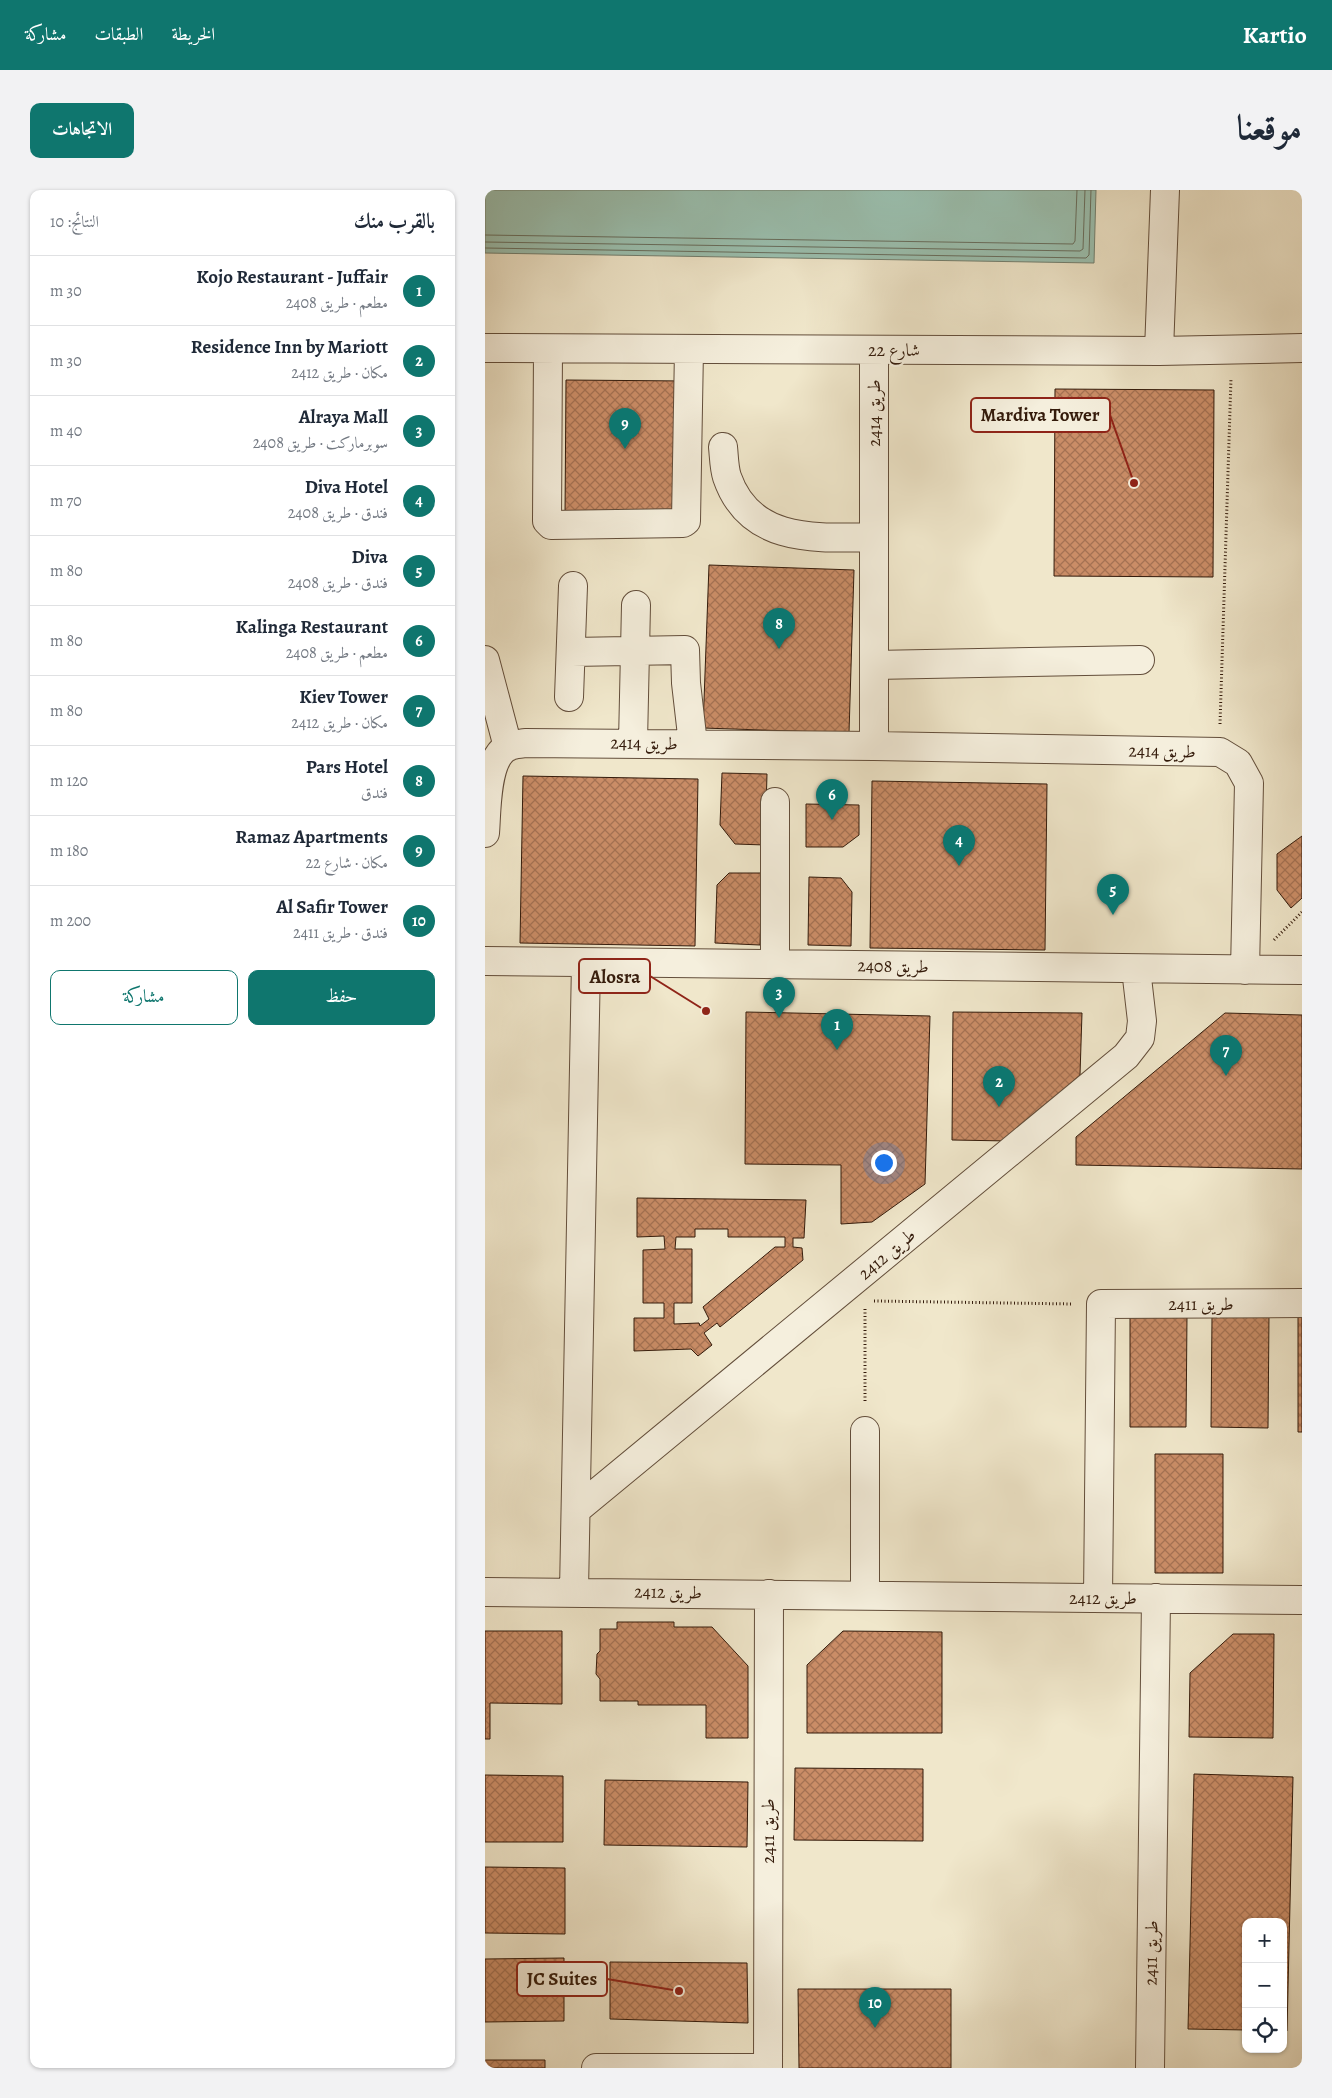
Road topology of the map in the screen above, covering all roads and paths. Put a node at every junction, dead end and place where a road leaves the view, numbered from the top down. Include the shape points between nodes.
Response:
1 (1165, 190) edge
2 (485, 348) edge
3 (548, 348) junction
4 (1302, 348) edge
5 (689, 350) junction
6 (875, 350) junction
7 (1232, 350) junction
8 (1159, 351) junction
9 (723, 447) dead end
10 (874, 537) junction
11 (573, 586) dead end
12 (635, 606) dead end
13 (636, 651) junction
14 (572, 652) junction
15 (485, 660) edge
16 (1140, 660) dead end
17 (874, 665) junction
18 (569, 697) dead end
19 (633, 742) junction
20 (693, 744) junction
21 (874, 746) junction
22 (508, 747) junction
23 (1220, 752) junction
24 (775, 802) dead end
25 (485, 833) edge
26 (485, 961) edge
27 (586, 963) junction
28 (775, 964) junction
29 (1136, 969) junction
30 (1245, 970) junction
31 (1302, 970) edge
32 (1302, 1303) edge
33 (1101, 1304) junction
34 (865, 1431) joint
35 (576, 1510) junction
36 (574, 1591) junction
37 (485, 1592) edge
38 (769, 1594) junction
39 (865, 1595) junction
40 (1098, 1598) junction
41 (1156, 1598) junction
42 (1302, 1600) edge
43 (596, 2068) edge
44 (761, 2068) edge
45 (768, 2068) edge
46 (1149, 2068) edge

1 - 8 street
2 - 3 street, شارع 22
3 - 5 street, شارع 22
3 - 5 street via 547,521 551,524 686,521
4 - 7 street, شارع 22
5 - 6 street, شارع 22
6 - 8 street, شارع 22
6 - 10 street, طريق 2414
7 - 8 street, شارع 22
7 - 23 path
9 - 10 street via 727,476 740,503 762,524 789,534
10 - 17 street, طريق 2414
11 - 14 street
12 - 13 street
13 - 14 street
13 - 19 street
13 - 20 street via 685,650
14 - 18 street
15 - 22 street
16 - 17 street
17 - 21 street, طريق 2414
19 - 20 street, طريق 2414
19 - 22 street, طريق 2414 via 525,743
20 - 21 street, طريق 2414
21 - 23 street, طريق 2414
22 - 25 street via 492,767
23 - 30 street, طريق 2414 via 1238,763 1249,783
24 - 28 street
26 - 27 street, طريق 2408
27 - 28 street, طريق 2408
27 - 35 street
28 - 29 street, طريق 2408
29 - 30 street, طريق 2408
29 - 35 street, طريق 2412 via 1142,1021 1140,1038 1126,1056
30 - 31 street, طريق 2408
32 - 33 street, طريق 2411
33 - 34 path via 865,1301
33 - 40 street
34 - 39 street
35 - 36 street
36 - 37 street, طريق 2412
36 - 38 street, طريق 2412
38 - 39 street, طريق 2412
38 - 45 street, طريق 2411
39 - 40 street, طريق 2412
40 - 41 street, طريق 2412
41 - 42 street, طريق 2412
41 - 46 street, طريق 2411
43 - 44 street

